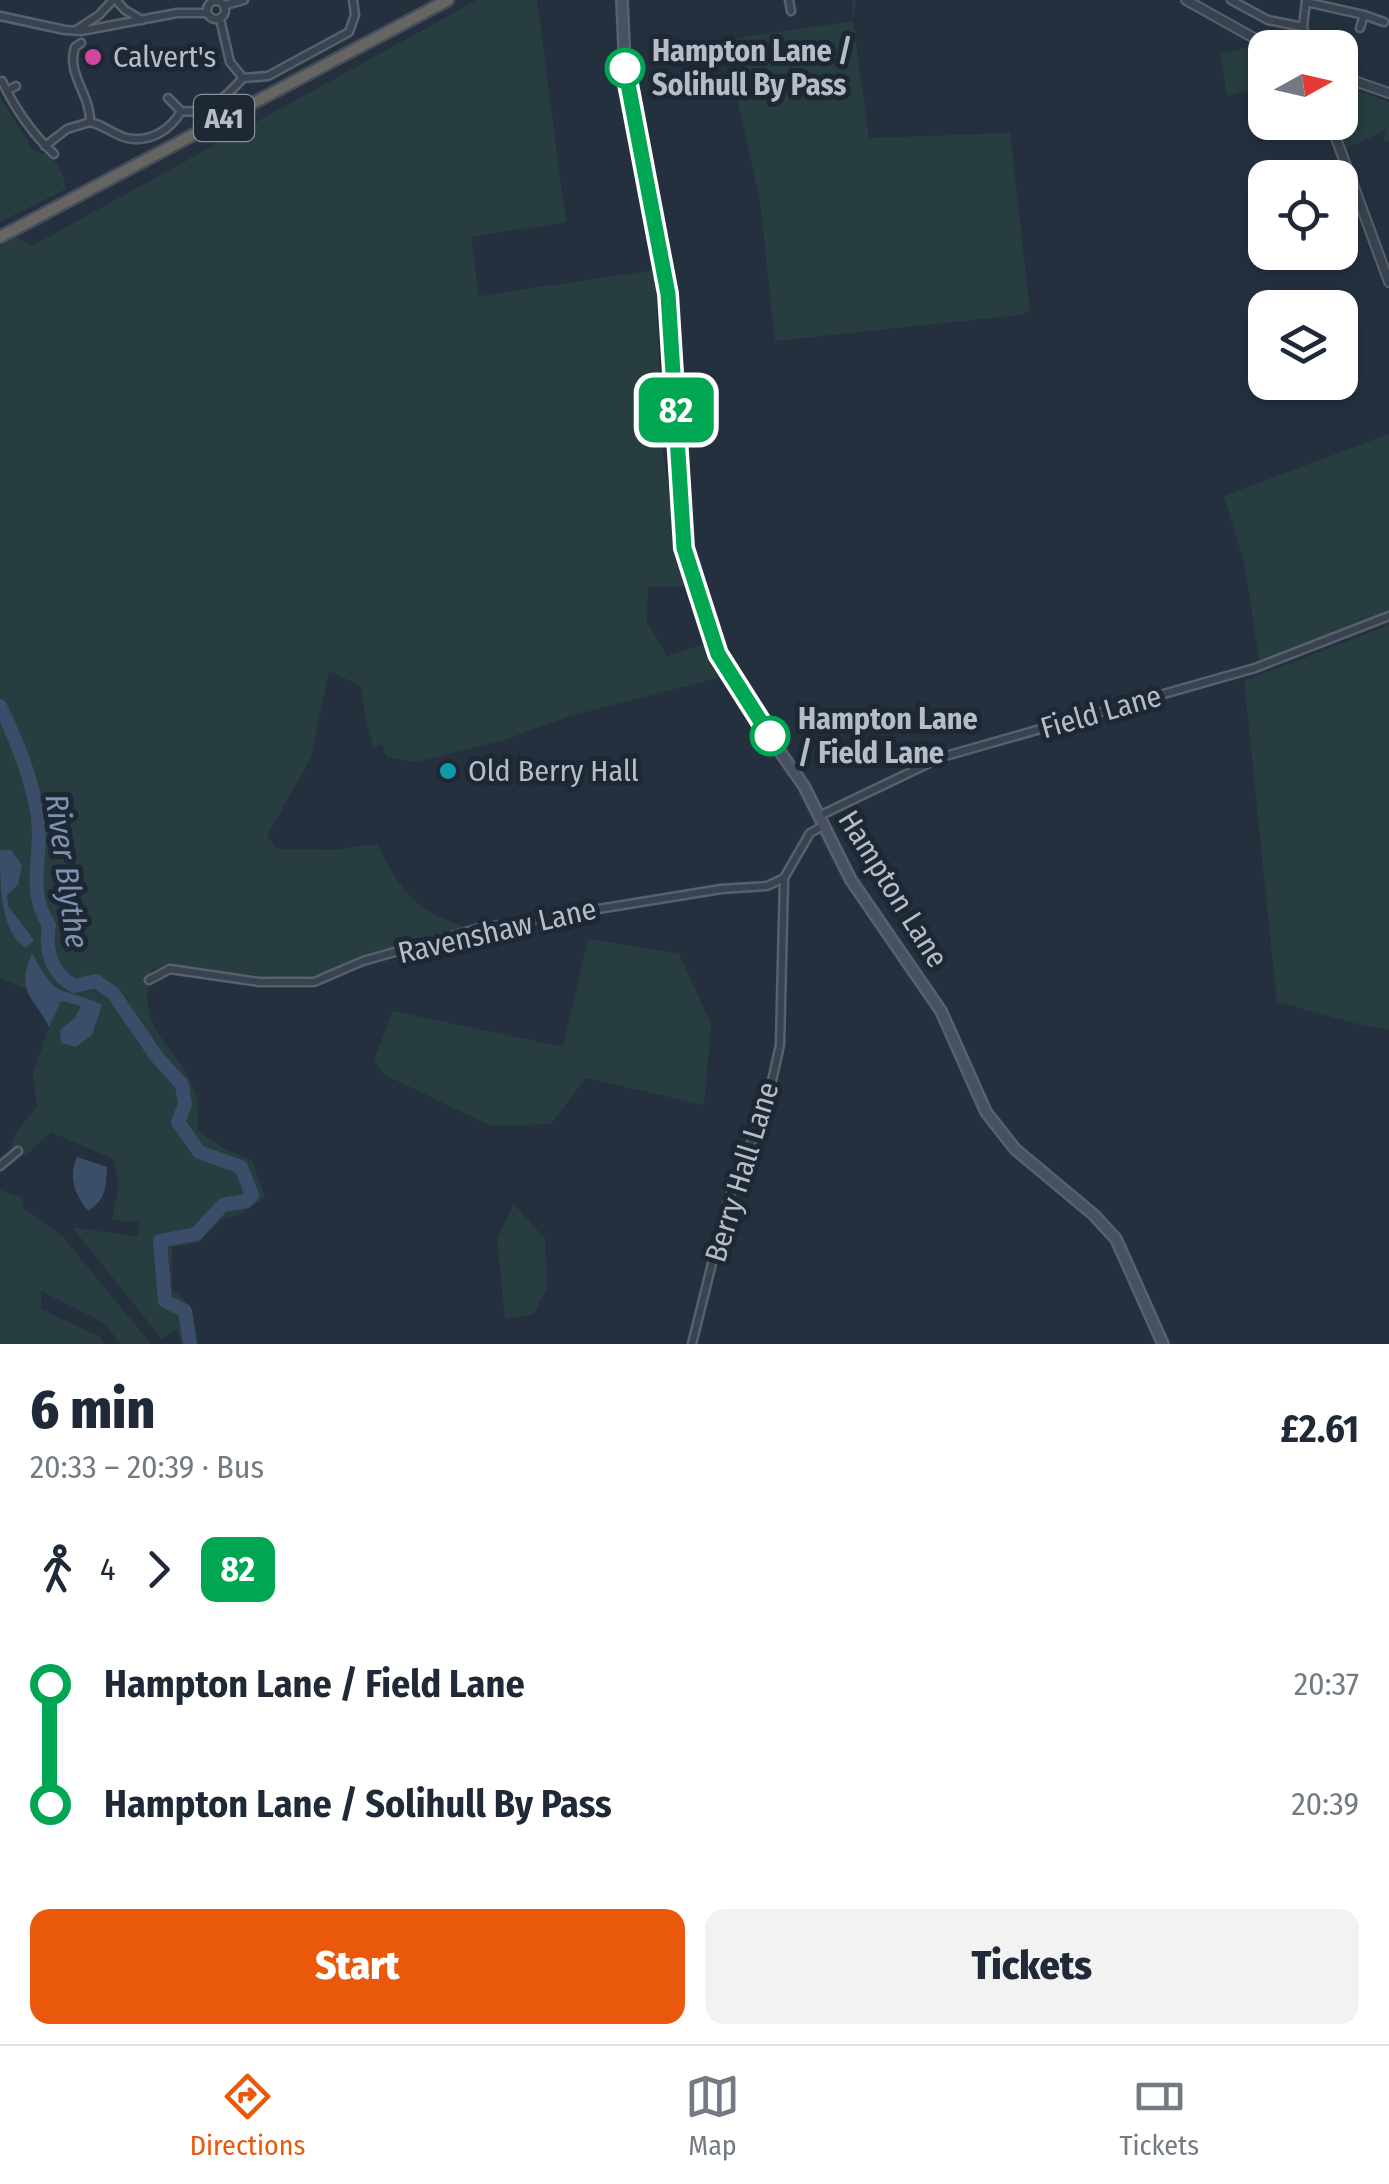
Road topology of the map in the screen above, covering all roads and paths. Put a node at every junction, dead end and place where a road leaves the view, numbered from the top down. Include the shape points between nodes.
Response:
1 (114, 0) edge
2 (244, 0) edge
3 (353, 0) edge
4 (448, 0) edge
5 (622, 0) edge
6 (789, 0) edge
7 (1186, 0) edge
8 (1231, 0) edge
9 (1306, 1) edge
10 (224, 5) junction
11 (207, 12) junction
12 (791, 12) dead end
13 (1364, 15) junction
14 (0, 16) edge
15 (220, 19) junction
16 (142, 20) junction
17 (1384, 22) dead end
18 (1303, 27) junction
19 (1360, 28) dead end
20 (76, 30) junction
21 (1304, 30) edge
22 (1248, 35) edge
23 (74, 45) dead end
24 (243, 78) junction
25 (2, 81) edge
26 (1358, 82) edge
27 (16, 86) dead end
28 (7, 91) junction
29 (1389, 93) edge
30 (168, 98) dead end
31 (181, 111) junction
32 (90, 122) junction
33 (1337, 140) edge
34 (45, 146) junction
35 (54, 154) dead end
36 (0, 237) edge
37 (1389, 282) edge
38 (1389, 616) edge
39 (820, 822) junction
40 (784, 878) junction
41 (149, 980) dead end
42 (18, 1150) dead end
43 (0, 1166) edge
44 (692, 1344) edge
45 (1163, 1344) edge

1 - 16 street
1 - 20 street
2 - 10 street
3 - 24 street via 349,32 268,76
4 - 36 highway, A41
5 - 39 main road, Hampton Lane via 625,68 670,310 687,561 718,654 798,776
6 - 12 street
7 - 22 street
8 - 18 street via 1268,20
9 - 13 street
9 - 18 street
10 - 11 street via 210,2
10 - 15 street
11 - 15 street
11 - 16 street
13 - 17 street
13 - 19 street
14 - 20 street
15 - 24 street via 230,62
16 - 20 street
18 - 21 street
23 - 32 street via 72,67
24 - 31 street via 206,110
25 - 28 street
26 - 29 street
27 - 28 street
28 - 34 street
30 - 31 street
31 - 32 street via 168,128 145,138 125,138
32 - 34 street
33 - 37 street
34 - 35 street
38 - 39 street, Field Lane via 1254,668 942,756
39 - 40 street
39 - 45 main road, Hampton Lane via 851,880 941,1011 986,1112 1015,1149 1116,1240
40 - 41 street, Ravenshaw Lane via 767,886 476,929 314,982 170,970
40 - 44 street, Berry Hall Lane via 780,1045 768,1102 728,1203
42 - 43 street

